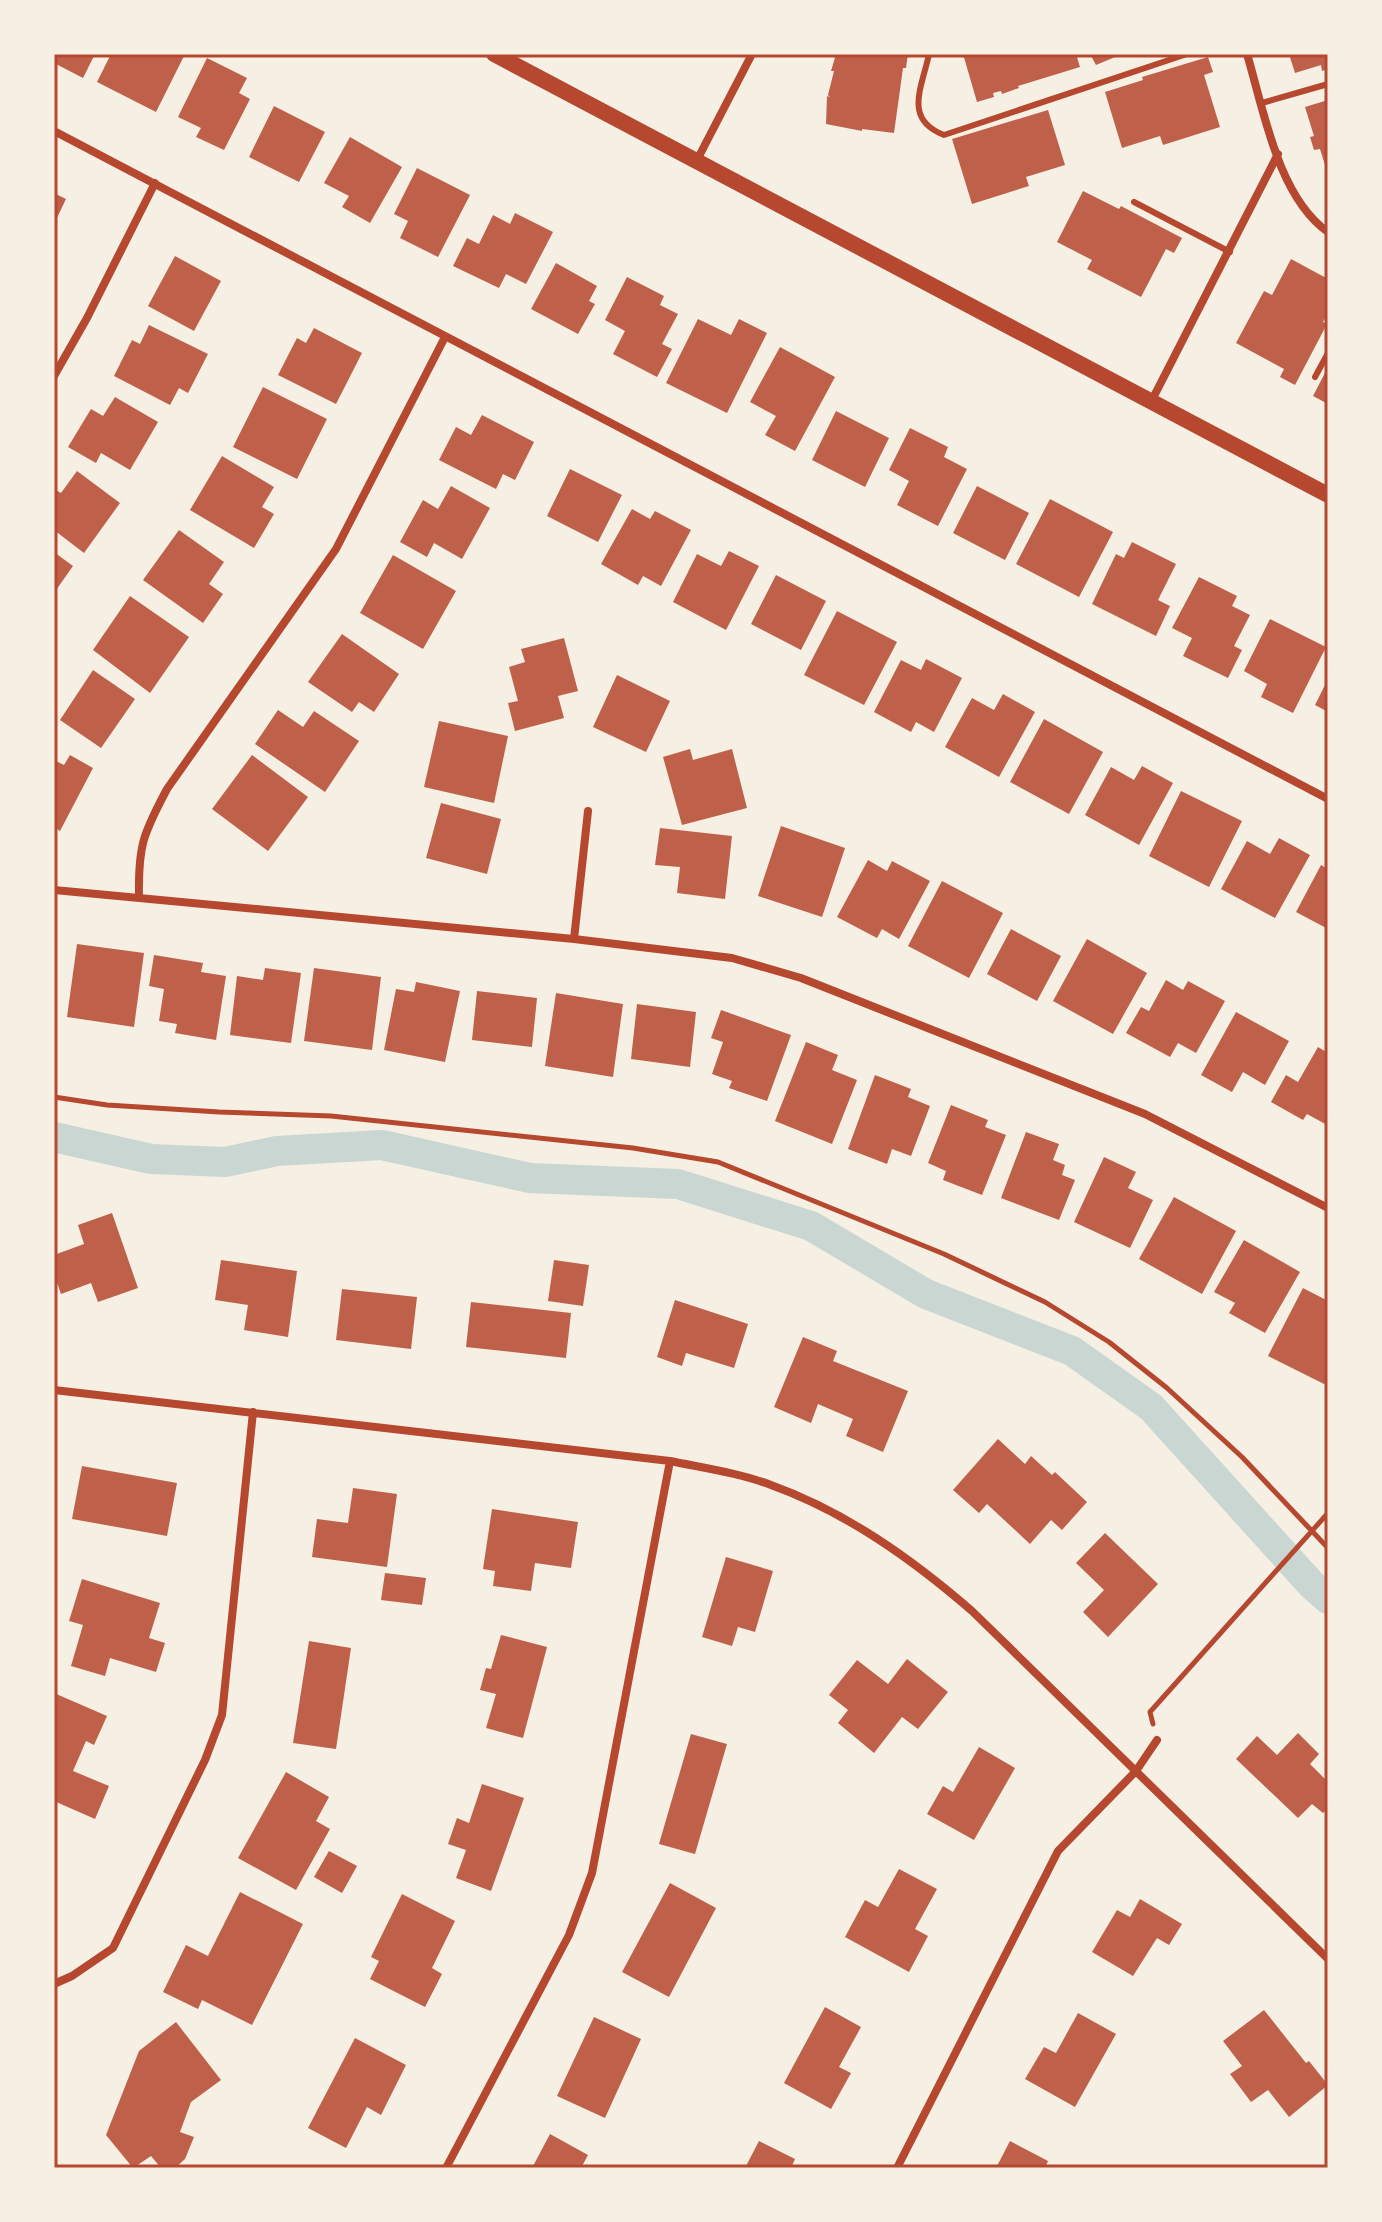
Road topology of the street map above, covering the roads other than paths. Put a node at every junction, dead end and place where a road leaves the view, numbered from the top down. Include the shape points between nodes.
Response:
1 (494, 54) edge
2 (752, 54) edge
3 (929, 54) edge
4 (1187, 54) edge
5 (1247, 54) edge
6 (1328, 84) edge
7 (1262, 103) junction
8 (54, 131) edge
9 (1278, 154) junction
10 (695, 162) junction
11 (155, 183) junction
12 (1134, 202) dead end
13 (1328, 232) edge
14 (1230, 252) junction
15 (445, 337) junction
16 (1328, 353) edge
17 (54, 376) edge
18 (1315, 377) dead end
19 (1151, 402) junction
20 (1328, 495) edge
21 (1328, 799) edge
22 (588, 811) dead end
23 (54, 890) edge
24 (139, 897) junction
25 (574, 939) junction
26 (1328, 1208) edge
27 (54, 1390) edge
28 (253, 1412) junction
29 (670, 1461) junction
30 (1157, 1740) road end
31 (1136, 1771) junction
32 (1328, 1959) edge
33 (54, 1984) edge
34 (446, 2168) edge
35 (897, 2168) edge

1 - 10 main road
2 - 10 street
3 - 4 lane via 917,109 929,129 944,135
5 - 7 street
6 - 7 lane
7 - 9 street
8 - 11 street
9 - 13 street via 1295,198
9 - 14 street
10 - 19 main road
11 - 15 street
11 - 17 street
12 - 14 lane
14 - 19 street
15 - 21 street
15 - 24 street via 336,549 167,789 146,827 138,857
16 - 18 lane
19 - 20 main road
22 - 25 street
23 - 24 street
24 - 25 street
25 - 26 street via 732,958 801,978 1145,1114
27 - 28 street
28 - 29 street
28 - 33 street via 222,1715 113,1948
29 - 31 street via 771,1485 889,1545 972,1611
29 - 34 street via 592,1873 569,1935
30 - 31 street
31 - 32 street
31 - 35 street via 1058,1851

